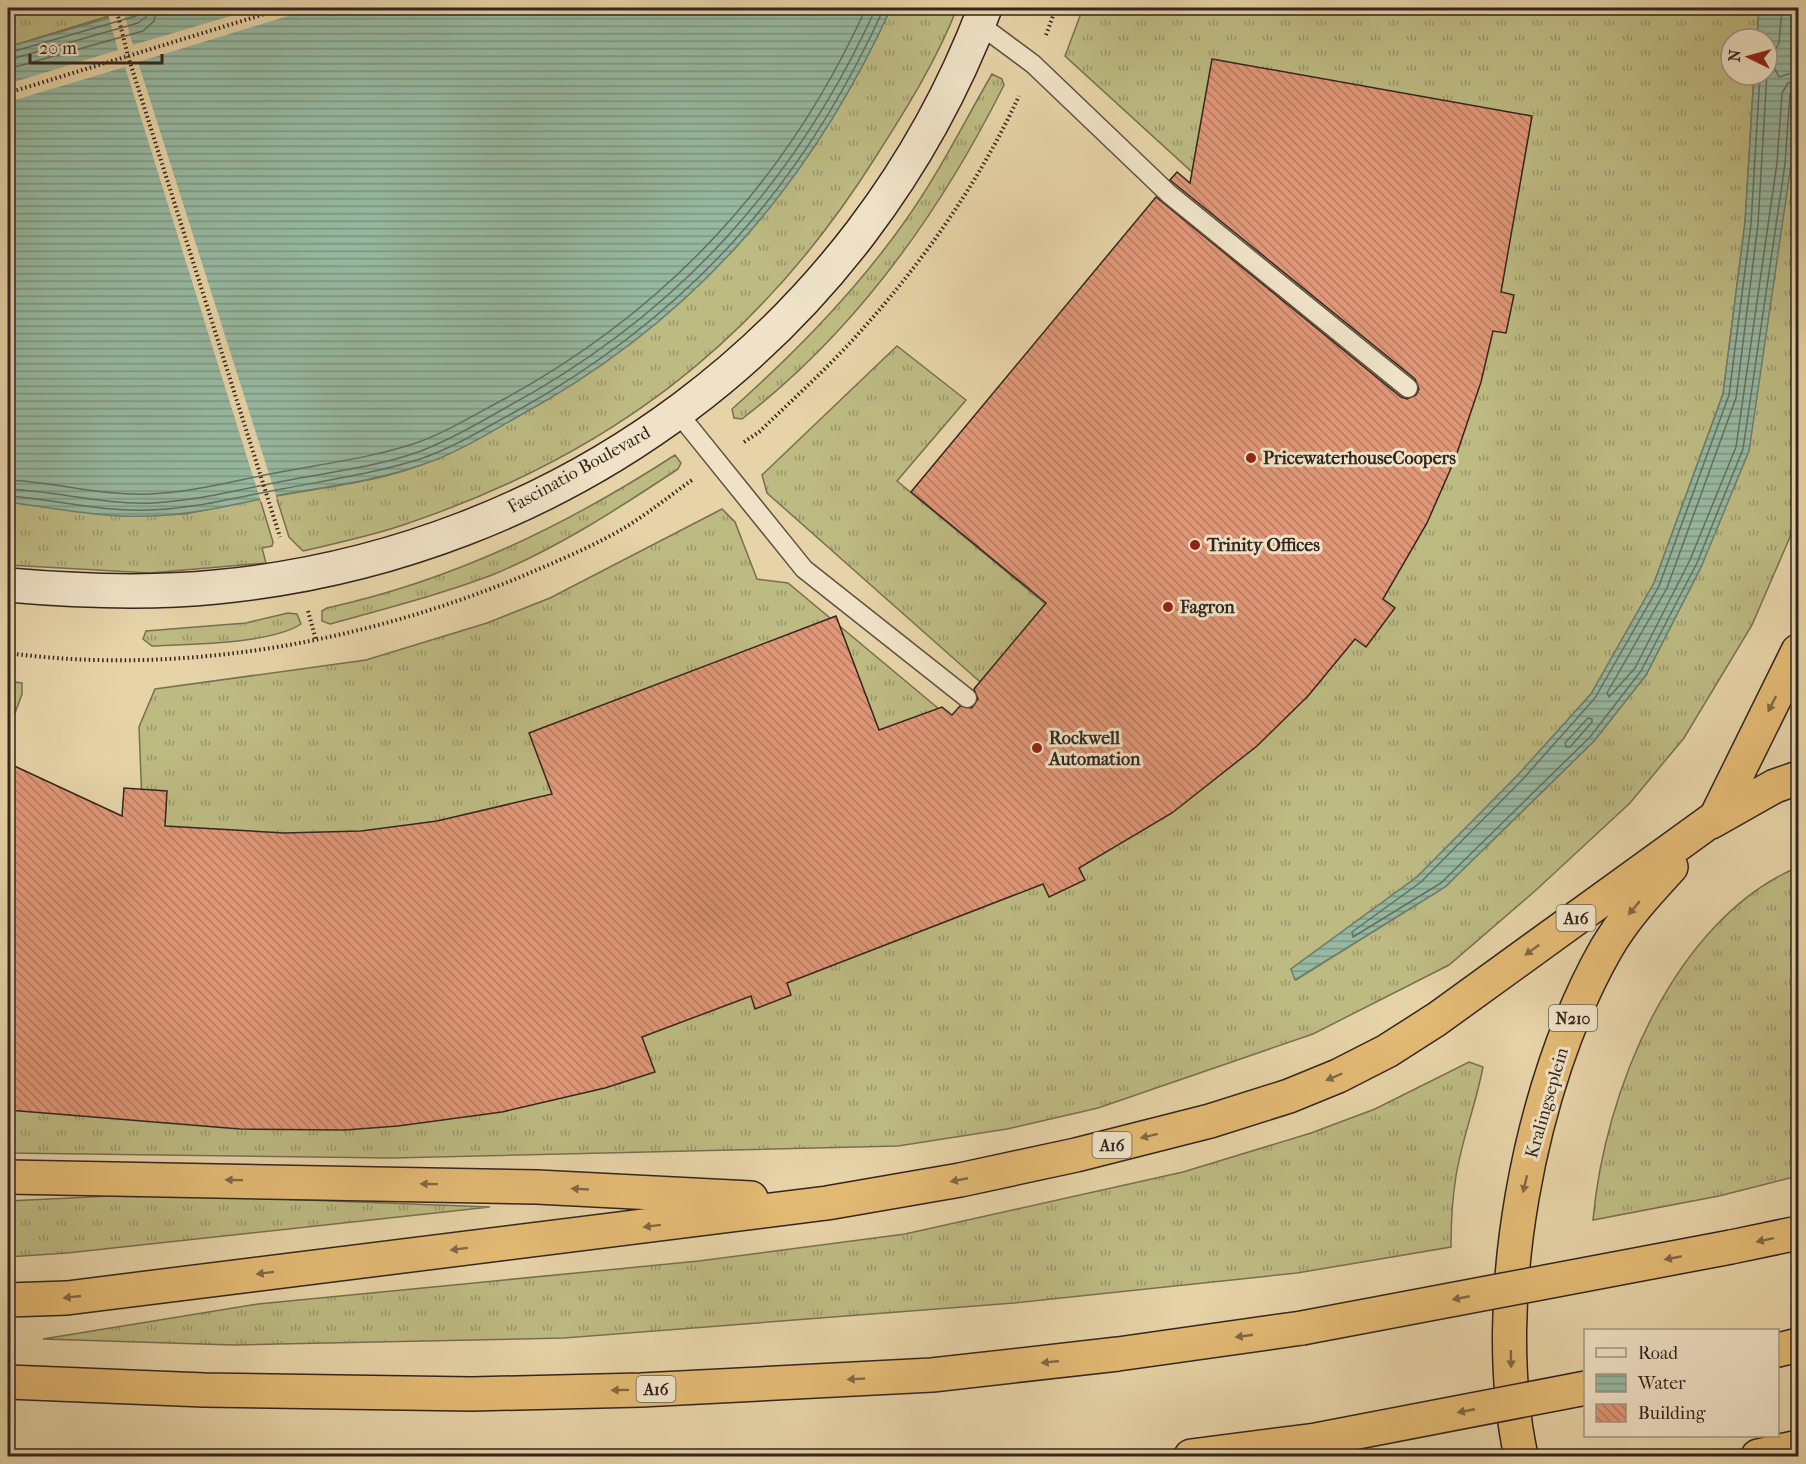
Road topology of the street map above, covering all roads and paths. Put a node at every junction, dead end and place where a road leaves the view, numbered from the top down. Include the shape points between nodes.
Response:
1 (116, 8) edge
2 (285, 8) edge
3 (982, 16) edge
4 (128, 56) junction
5 (8, 93) edge
6 (1408, 388) dead end
7 (678, 413) junction
8 (282, 540) dead end
9 (8, 585) edge
10 (1798, 651) edge
11 (967, 698) dead end
12 (1798, 777) edge
13 (1716, 817) junction
14 (8, 1177) edge
15 (827, 1203) junction
16 (1798, 1233) edge
17 (8, 1300) edge
18 (1798, 1345) edge
19 (1779, 1350) edge
20 (8, 1382) edge
21 (1584, 1388) edge
22 (1191, 1456) edge
23 (1521, 1456) edge

1 - 4 path
2 - 4 path
3 - 6 lane via 1169,194
3 - 7 street, Fascinatio Boulevard via 940,107 868,225 792,315 755,351
4 - 5 path
4 - 8 path
7 - 9 street, Fascinatio Boulevard via 611,457 514,506 469,527 375,558 217,587 86,592
7 - 11 lane via 804,569
10 -> 13 highway, N210
12 - 13 highway, Kralingseplein / N210
13 -> 15 highway, A16 via 1437,1019 1338,1076 1210,1121 1076,1155
13 -> 23 highway, Kralingseplein / N210 via 1630,911 1575,1014 1555,1067 1522,1198 1514,1259 1512,1387
15 -> 14 highway via 537,1187
15 -> 17 highway, A16 via 67,1298
16 -> 20 highway, A16, bridge via 1302,1328 932,1375 472,1394
18 - 19 highway
21 -> 22 highway, bridge via 1316,1440

